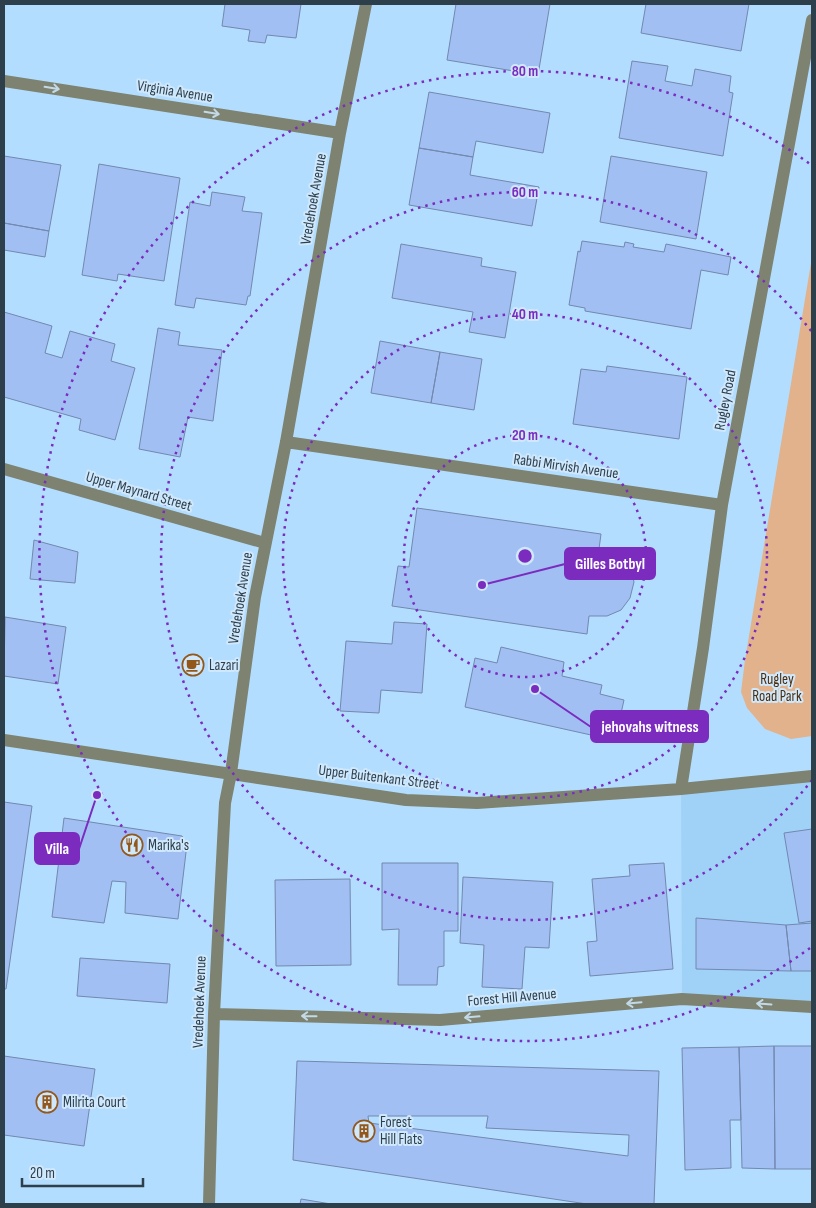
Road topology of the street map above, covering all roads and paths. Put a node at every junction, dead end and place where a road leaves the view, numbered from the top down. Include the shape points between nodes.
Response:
1 (366, 4) edge
2 (812, 20) edge
3 (4, 81) edge
4 (340, 133) junction
5 (286, 442) junction
6 (4, 469) edge
7 (722, 505) junction
8 (265, 543) junction
9 (4, 740) edge
10 (231, 773) junction
11 (812, 776) edge
12 (681, 789) junction
13 (812, 1008) edge
14 (214, 1014) junction
15 (209, 1204) edge

1 - 4 street, Vredehoek Avenue
2 - 7 street, Rugley Road
3 -> 4 street, Virginia Avenue
4 - 5 street, Vredehoek Avenue
5 - 7 street, Rabbi Mirvish Avenue
5 - 8 street, Vredehoek Avenue
6 - 8 street, Upper Maynard Street
7 - 12 street, Rugley Road
8 - 10 street, Vredehoek Avenue
9 - 10 street, Upper Buitenkant Street
10 - 12 street, Upper Buitenkant Street via 406,800 477,803
10 - 14 street, Vredehoek Avenue via 225,803
11 - 12 street, Upper Buitenkant Street
13 -> 14 street, Forest Hill Avenue via 682,999 440,1020
14 - 15 street, Vredehoek Avenue

